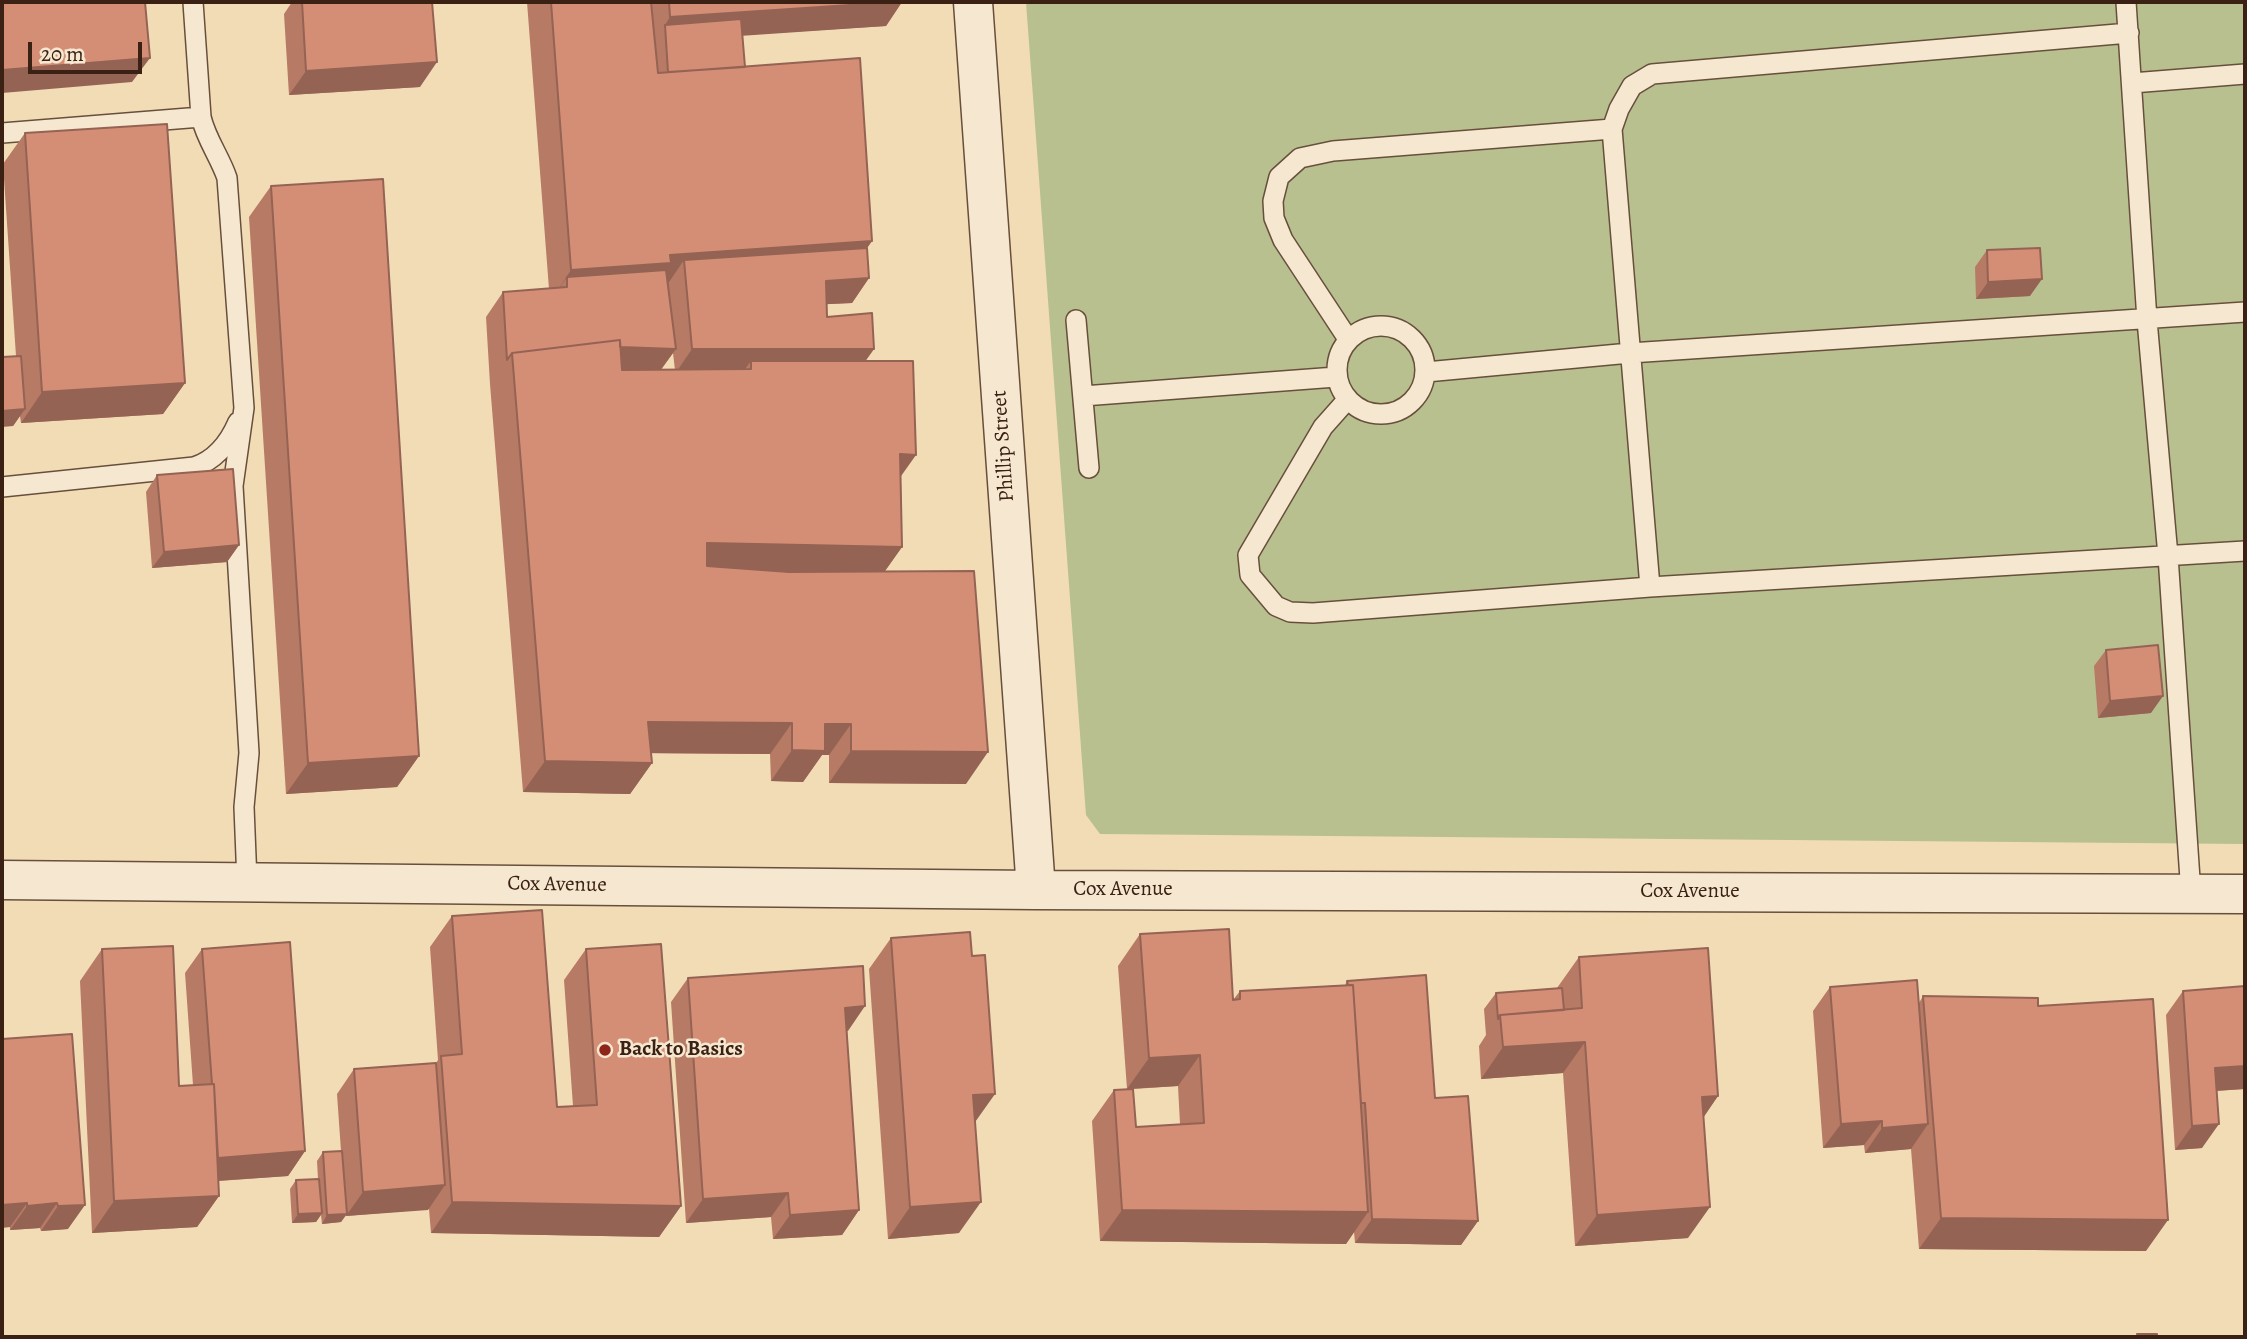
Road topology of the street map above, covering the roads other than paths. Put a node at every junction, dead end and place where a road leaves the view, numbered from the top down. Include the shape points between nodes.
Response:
1 (193, 2) edge
2 (973, 2) edge
3 (2126, 2) edge
4 (2129, 33) junction
5 (2245, 74) edge
6 (2132, 83) junction
7 (201, 117) junction
8 (1612, 129) junction
9 (2, 133) edge
10 (2245, 312) edge
11 (1076, 320) dead end
12 (2147, 320) junction
13 (1348, 339) junction
14 (1630, 353) junction
15 (1426, 372) junction
16 (1336, 377) junction
17 (1083, 396) junction
18 (1348, 400) junction
19 (244, 408) junction
20 (1089, 468) dead end
21 (2, 487) edge
22 (2245, 551) edge
23 (2168, 556) junction
24 (1650, 587) junction
25 (2, 880) edge
26 (247, 882) junction
27 (1036, 890) junction
28 (2191, 894) junction
29 (2245, 894) edge

1 - 7 lane
2 - 27 street, Phillip Street
3 - 4 lane
4 - 6 lane
4 - 8 lane via 1652,74 1632,86
5 - 6 lane
6 - 12 lane
7 - 9 lane
7 - 19 lane via 227,178
8 - 13 lane via 1333,151 1300,158 1279,177 1274,218 1283,240
8 - 14 lane
10 - 12 lane
11 - 17 lane
12 - 14 lane
12 - 23 lane
13 - 15 lane via 1375,325 1391,326 1416,343
13 - 16 lane via 1340,350
14 - 15 lane
14 - 24 lane
15 - 18 lane via 1419,393 1403,409 1374,414 1359,410
16 - 17 lane
16 - 18 lane
17 - 20 lane
18 - 24 lane via 1322,427 1248,555 1250,575 1276,606 1310,614
19 - 21 lane via 231,437 209,462
19 - 26 lane via 233,486 249,753 244,807
22 - 23 lane
23 - 24 lane
23 - 28 lane
25 - 26 street, Cox Avenue
26 - 27 street, Cox Avenue
27 - 28 street, Cox Avenue
28 - 29 street, Cox Avenue

